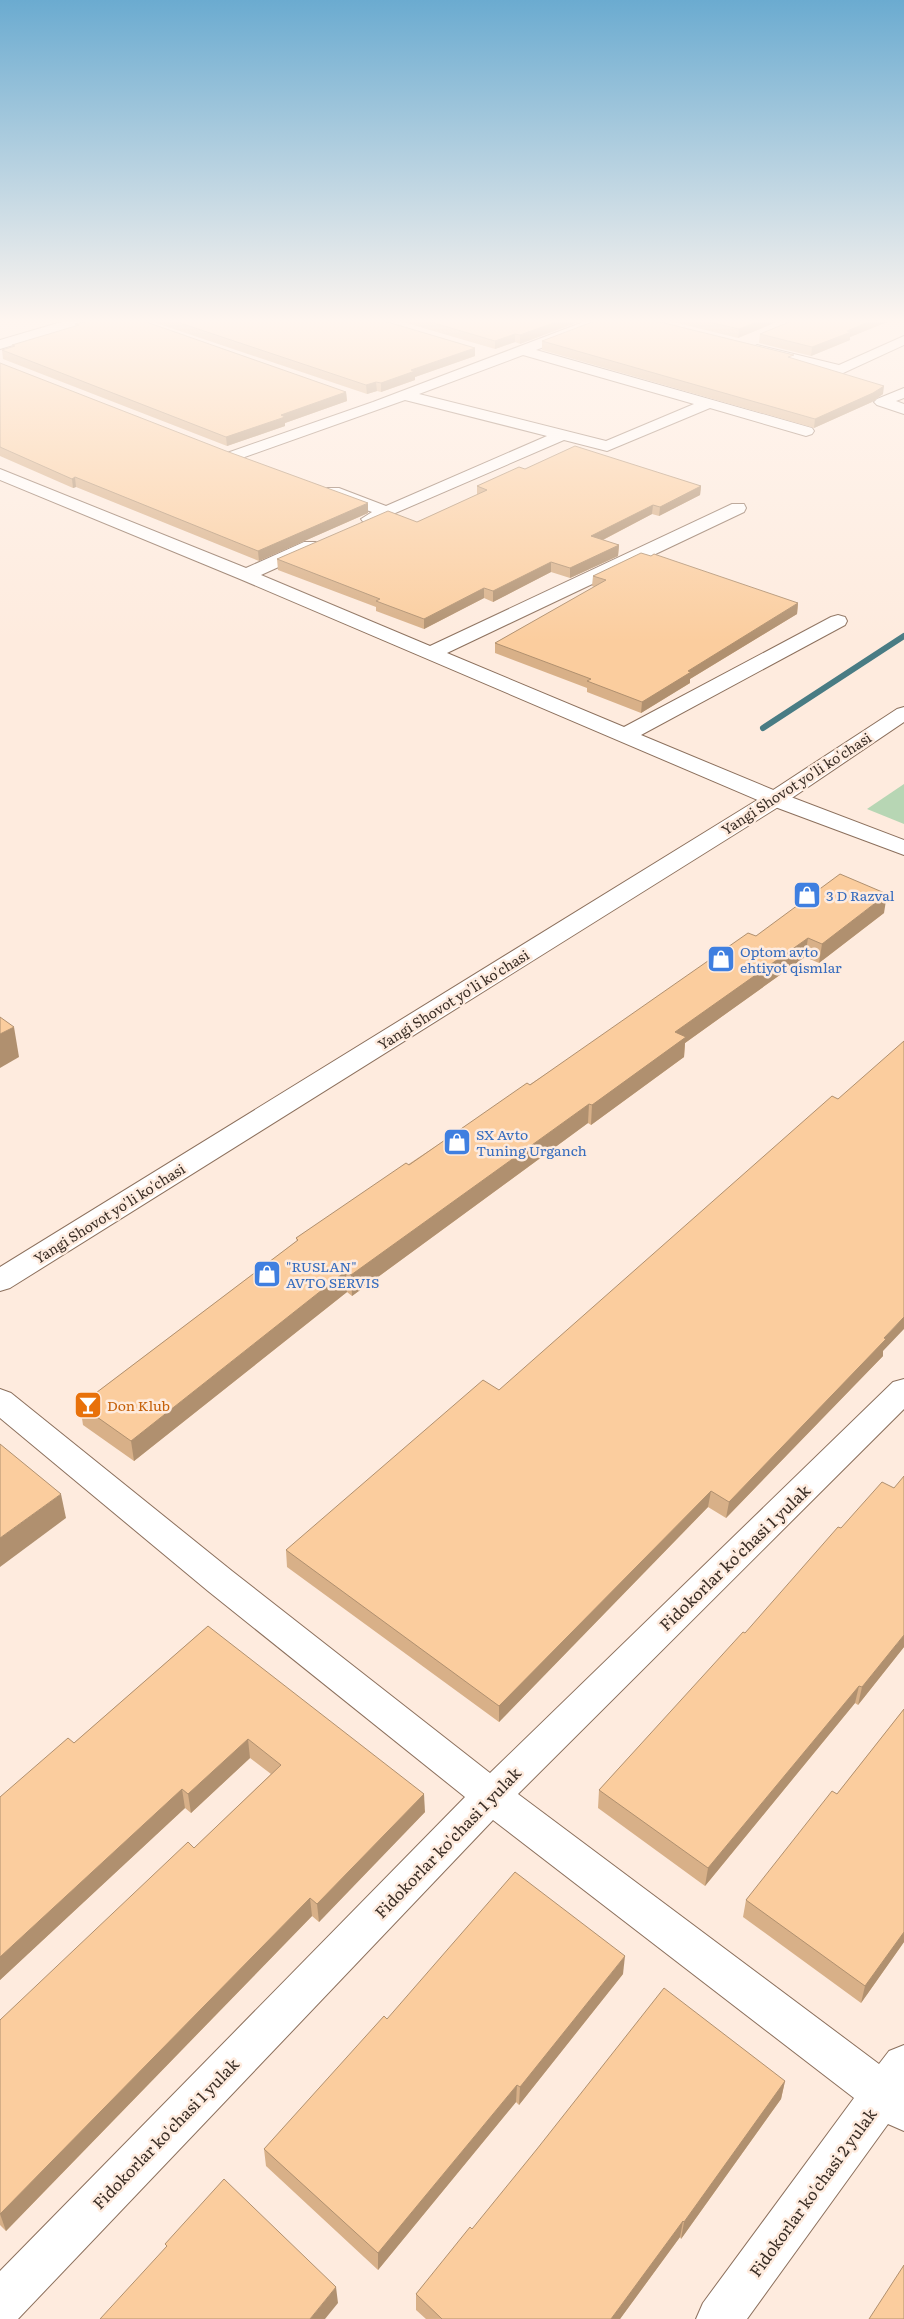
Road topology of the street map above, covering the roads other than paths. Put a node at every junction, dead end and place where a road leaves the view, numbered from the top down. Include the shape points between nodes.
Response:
1 (318, 426) edge
2 (527, 426) edge
3 (654, 426) edge
4 (789, 426) edge
5 (806, 431) edge
6 (561, 435) junction
7 (215, 449) edge
8 (233, 456) junction
9 (260, 466) edge
10 (0, 474) edge
11 (314, 486) edge
12 (738, 508) dead end
13 (387, 512) junction
14 (352, 528) edge
15 (325, 540) edge
16 (246, 575) junction
17 (838, 620) dead end
18 (431, 653) junction
19 (904, 713) edge
20 (625, 735) junction
21 (775, 798) junction
22 (904, 848) edge
23 (0, 1281) edge
24 (904, 1390) edge
25 (0, 1401) edge
26 (491, 1796) junction
27 (897, 2089) edge
28 (0, 2304) edge
29 (719, 2319) edge

1 - 8 street
2 - 6 street
3 - 6 street via 607,446
4 - 5 street
6 - 13 street
7 - 8 street
8 - 9 street
10 - 16 street
11 - 13 street
12 - 18 street
13 - 14 street
15 - 16 street
16 - 18 street
17 - 20 street
18 - 20 street
19 - 21 street, Yangi Shovot yo'li ko'chasi
20 - 21 street
21 - 22 street
21 - 23 street, Yangi Shovot yo'li ko'chasi
24 - 26 street, Fidokorlar ko'chasi 1 yulak
25 - 26 street
26 - 27 street
26 - 28 street, Fidokorlar ko'chasi 1 yulak
27 - 29 street, Fidokorlar ko'chasi 2 yulak

